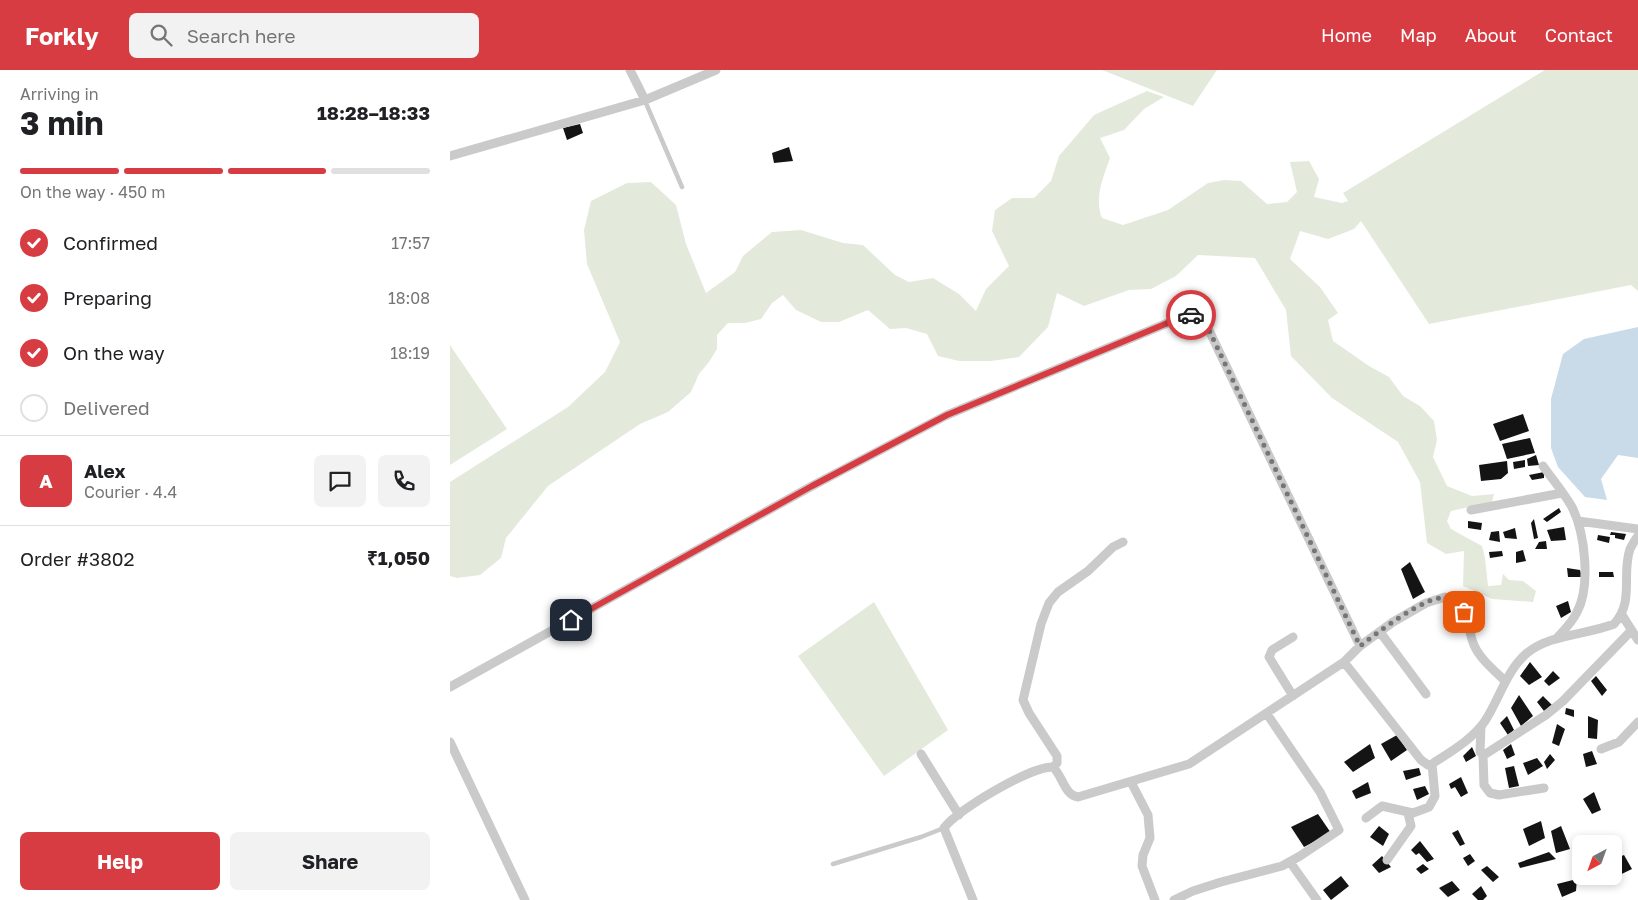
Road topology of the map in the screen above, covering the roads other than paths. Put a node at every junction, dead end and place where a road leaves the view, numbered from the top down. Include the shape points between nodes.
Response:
1 (630, 70) edge
2 (716, 70) edge
3 (645, 100) junction
4 (450, 156) edge
5 (682, 187) dead end
6 (1543, 466) dead end
7 (1562, 493) junction
8 (1471, 510) dead end
9 (1578, 521) junction
10 (1638, 530) edge
11 (1638, 536) edge
12 (1122, 542) dead end
13 (1622, 615) junction
14 (1630, 631) junction
15 (1380, 632) junction
16 (1293, 637) dead end
17 (1556, 640) junction
18 (1638, 640) edge
19 (1360, 646) junction
20 (1344, 662) junction
21 (1505, 681) junction
22 (450, 687) edge
23 (1426, 694) dead end
24 (1293, 696) junction
25 (1267, 714) junction
26 (1638, 722) edge
27 (1481, 726) junction
28 (450, 742) edge
29 (1601, 749) dead end
30 (921, 754) dead end
31 (1483, 755) junction
32 (1432, 764) junction
33 (1053, 767) junction
34 (1131, 782) junction
35 (1544, 788) dead end
36 (1408, 813) junction
37 (959, 815) junction
38 (1366, 818) dead end
39 (944, 828) junction
40 (1387, 860) dead end
41 (1290, 862) junction
42 (833, 864) dead end
43 (525, 900) edge
44 (973, 900) edge
45 (1156, 900) edge
46 (1174, 900) edge
47 (1317, 900) edge

1 - 3 street
2 - 3 street
3 - 4 street
3 - 5 lane
6 - 7 street
7 - 8 street
7 - 9 street
9 - 10 street
9 - 17 street via 1585,568 1584,588 1577,614
11 - 13 street via 1630,550
12 - 33 street via 1058,592 1041,624 1023,700 1057,756
13 - 14 street
13 - 17 street via 1614,624 1601,629
14 - 18 street
14 - 31 street via 1563,701
15 - 19 street
15 - 21 street via 1426,602 1445,597 1464,612 1480,655
15 - 23 street
16 - 24 street via 1272,650 1269,657
17 - 21 street via 1528,653
19 - 20 street
19 - 22 street via 1206,324 1194,315 1170,322 947,415
20 - 24 street
20 - 32 street via 1421,760
21 - 27 street
24 - 25 street
25 - 34 street via 1189,764
25 - 41 street via 1312,779 1339,826 1334,835
26 - 29 street via 1619,742
27 - 31 street via 1480,752
27 - 32 street
28 - 43 street
30 - 37 street
31 - 35 street via 1484,785 1488,792 1499,794
32 - 36 street via 1433,803 1422,811
33 - 34 street via 1074,797
33 - 37 street via 1022,775
34 - 45 street via 1148,815 1150,838 1142,866
36 - 38 street via 1382,806
36 - 40 street via 1411,826
37 - 39 street
39 - 42 lane
39 - 44 street
41 - 46 street via 1193,891
41 - 47 street

